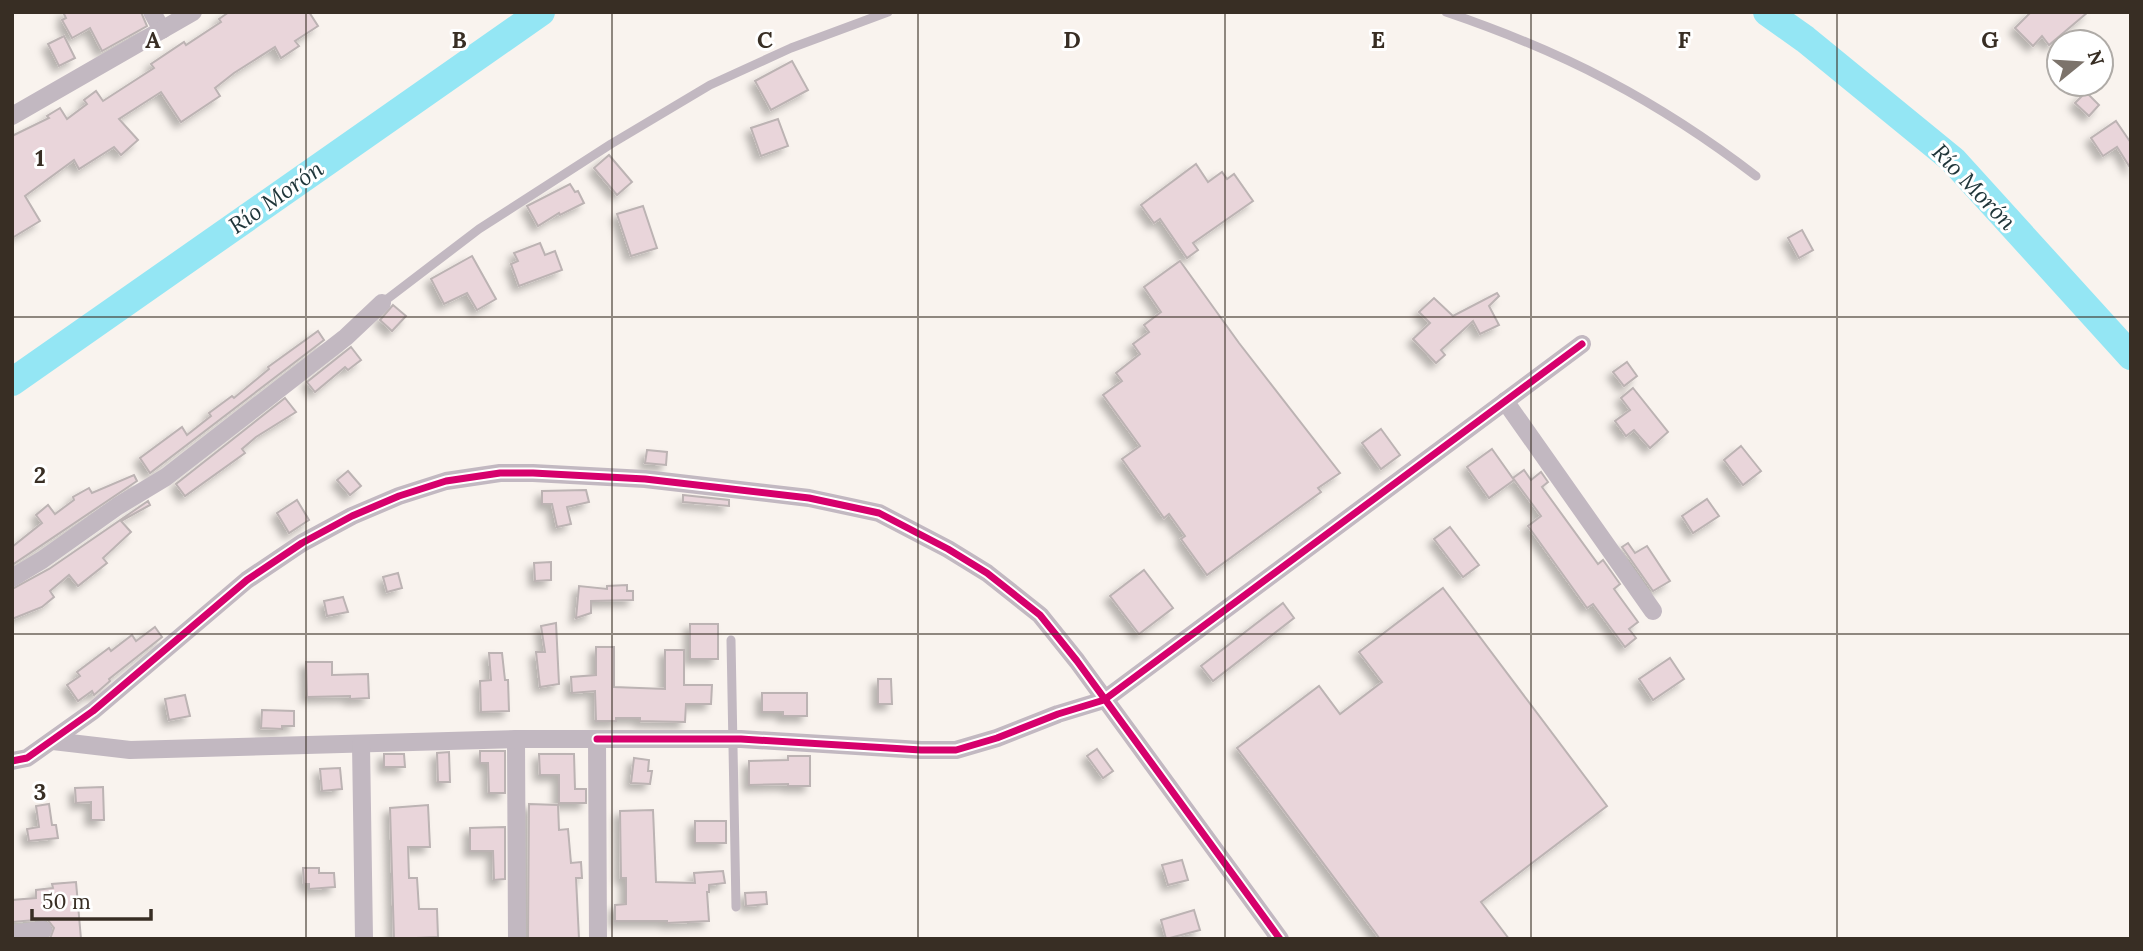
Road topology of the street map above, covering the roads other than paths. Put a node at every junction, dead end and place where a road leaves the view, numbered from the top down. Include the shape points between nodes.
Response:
1 (152, 12) edge
2 (193, 12) edge
3 (888, 12) edge
4 (1446, 12) edge
5 (162, 30) junction
6 (12, 116) edge
7 (1755, 176) dead end
8 (382, 303) joint
9 (1582, 344) dead end
10 (1505, 401) junction
11 (12, 578) edge
12 (1653, 611) dead end
13 (731, 640) dead end
14 (1104, 700) junction
15 (516, 739) junction
16 (597, 739) junction
17 (731, 739) junction
18 (53, 741) junction
19 (361, 744) junction
20 (12, 761) edge
21 (736, 907) dead end
22 (43, 930) dead end
23 (12, 934) edge
24 (364, 939) edge
25 (517, 939) edge
26 (598, 939) edge
27 (1280, 939) edge

1 - 5 street
2 - 5 street
3 - 8 lane via 710,85 479,229
4 - 7 lane via 1597,73 1679,120
5 - 6 street
8 - 11 street via 346,337 166,477
9 - 10 street
10 - 12 street
10 - 14 street
13 - 17 lane
14 - 17 street via 956,750
14 - 18 street via 1040,615 987,573 879,513 809,498 645,479 500,473 446,481 399,496 302,543 247,580
14 - 27 street
15 - 16 street
15 - 19 street
15 - 25 street
16 - 17 street
16 - 26 street
17 - 21 lane
18 - 19 street via 130,750
18 - 20 street via 27,758
19 - 24 street
22 - 23 street

